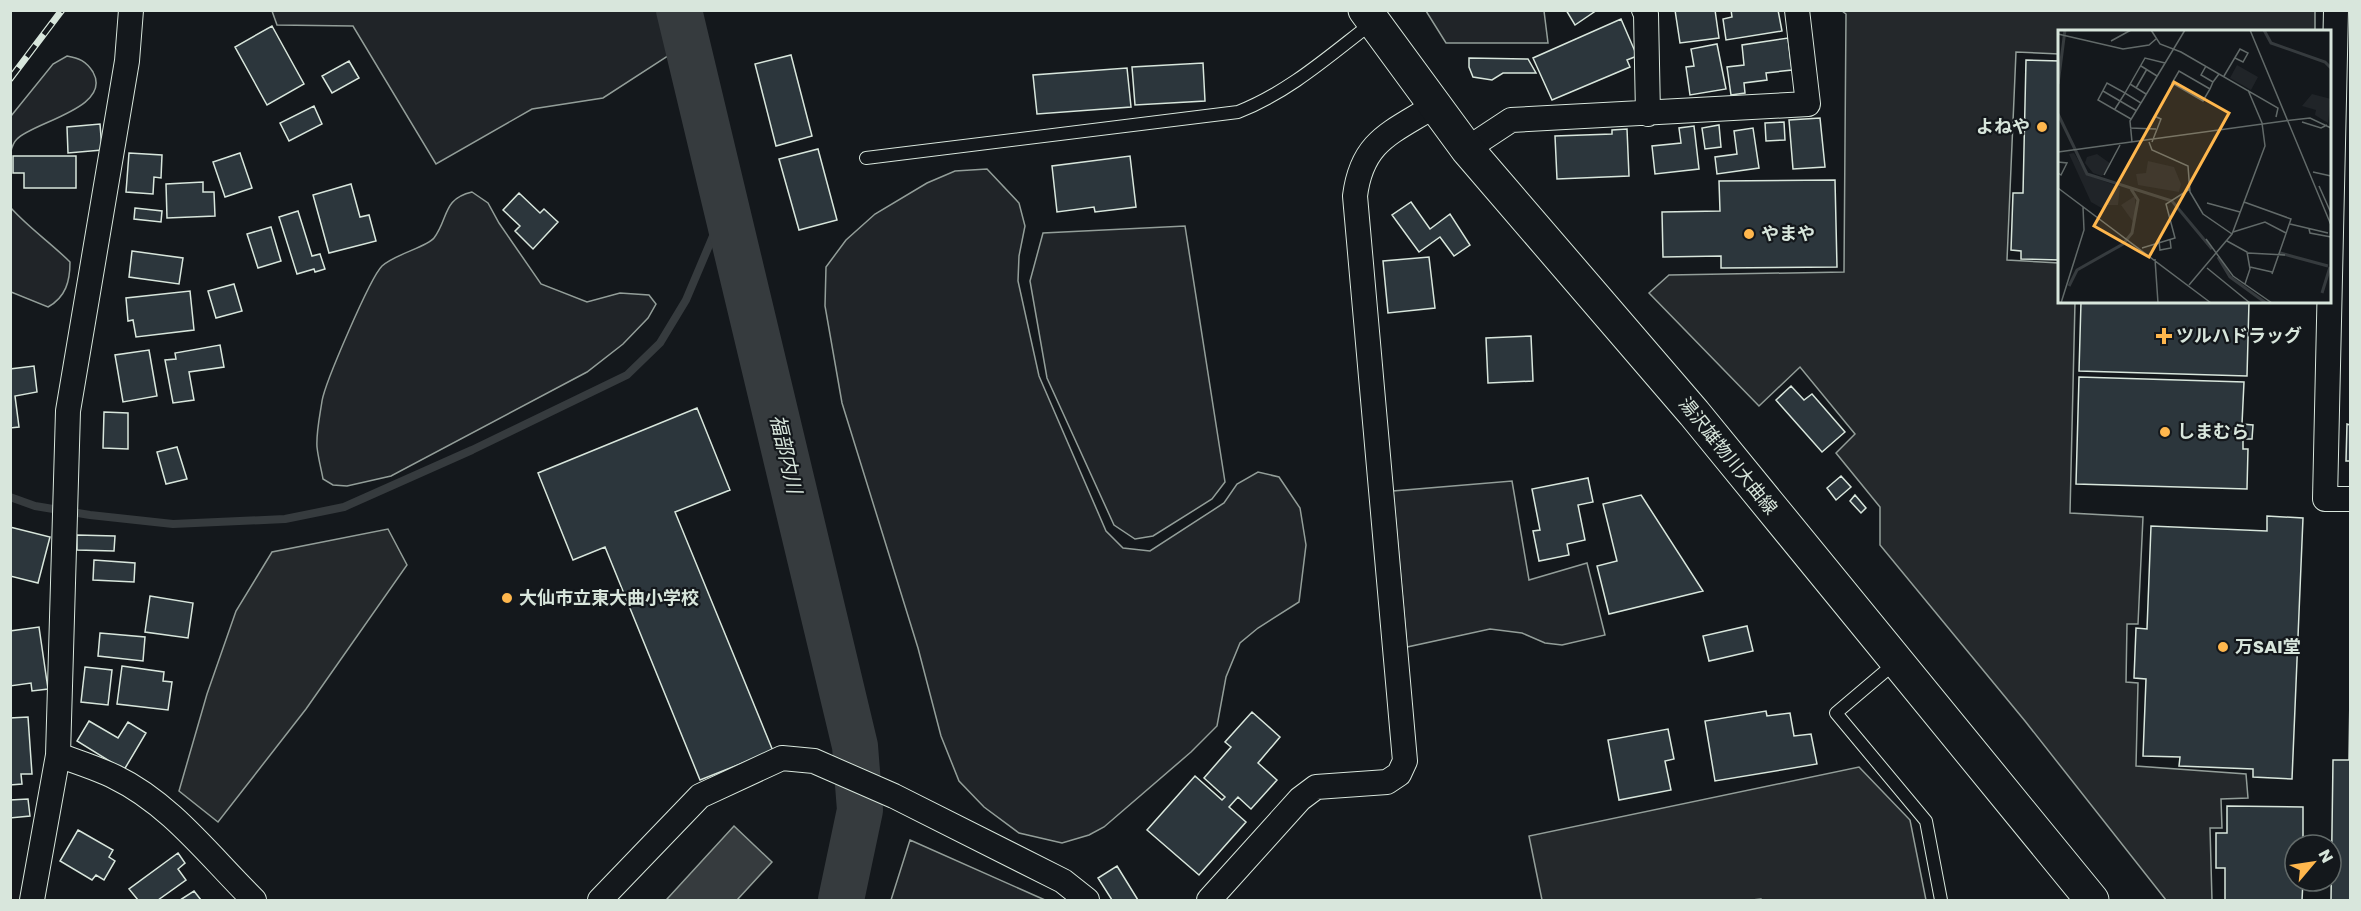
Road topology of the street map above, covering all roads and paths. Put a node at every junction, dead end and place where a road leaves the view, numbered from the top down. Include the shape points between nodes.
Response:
1 (131, 10) edge
2 (1644, 10) edge
3 (1797, 10) edge
4 (2336, 10) edge
5 (1369, 16) edge
6 (1434, 106) junction
7 (1648, 114) junction
8 (1467, 149) junction
9 (866, 158) dead end
10 (2331, 232) edge
11 (2329, 303) edge
12 (2350, 499) edge
13 (1896, 662) junction
14 (58, 755) junction
15 (32, 900) edge
16 (254, 900) edge
17 (600, 900) edge
18 (1087, 900) edge
19 (1209, 900) edge
20 (1941, 900) edge
21 (2092, 900) edge

1 - 14 street via 68,411
2 - 7 street
3 - 7 street via 1808,104
4 - 10 street
5 - 6 main road, 湯沢雄物川大曲線
5 - 9 lane via 1301,78 1266,101 1238,112
6 - 8 main road, 湯沢雄物川大曲線
6 - 19 street via 1379,140 1365,158 1355,196 1405,761 1400,774 1387,782 1316,788 1300,799
7 - 8 street via 1511,120
8 - 13 main road, 湯沢雄物川大曲線 via 1694,413
11 - 12 street via 2325,499
13 - 20 lane via 1836,713 1926,821
13 - 21 main road, 湯沢雄物川大曲線
14 - 15 street
14 - 16 street via 116,777 161,808
17 - 18 street via 700,796 782,758 814,761 894,796 1063,881

